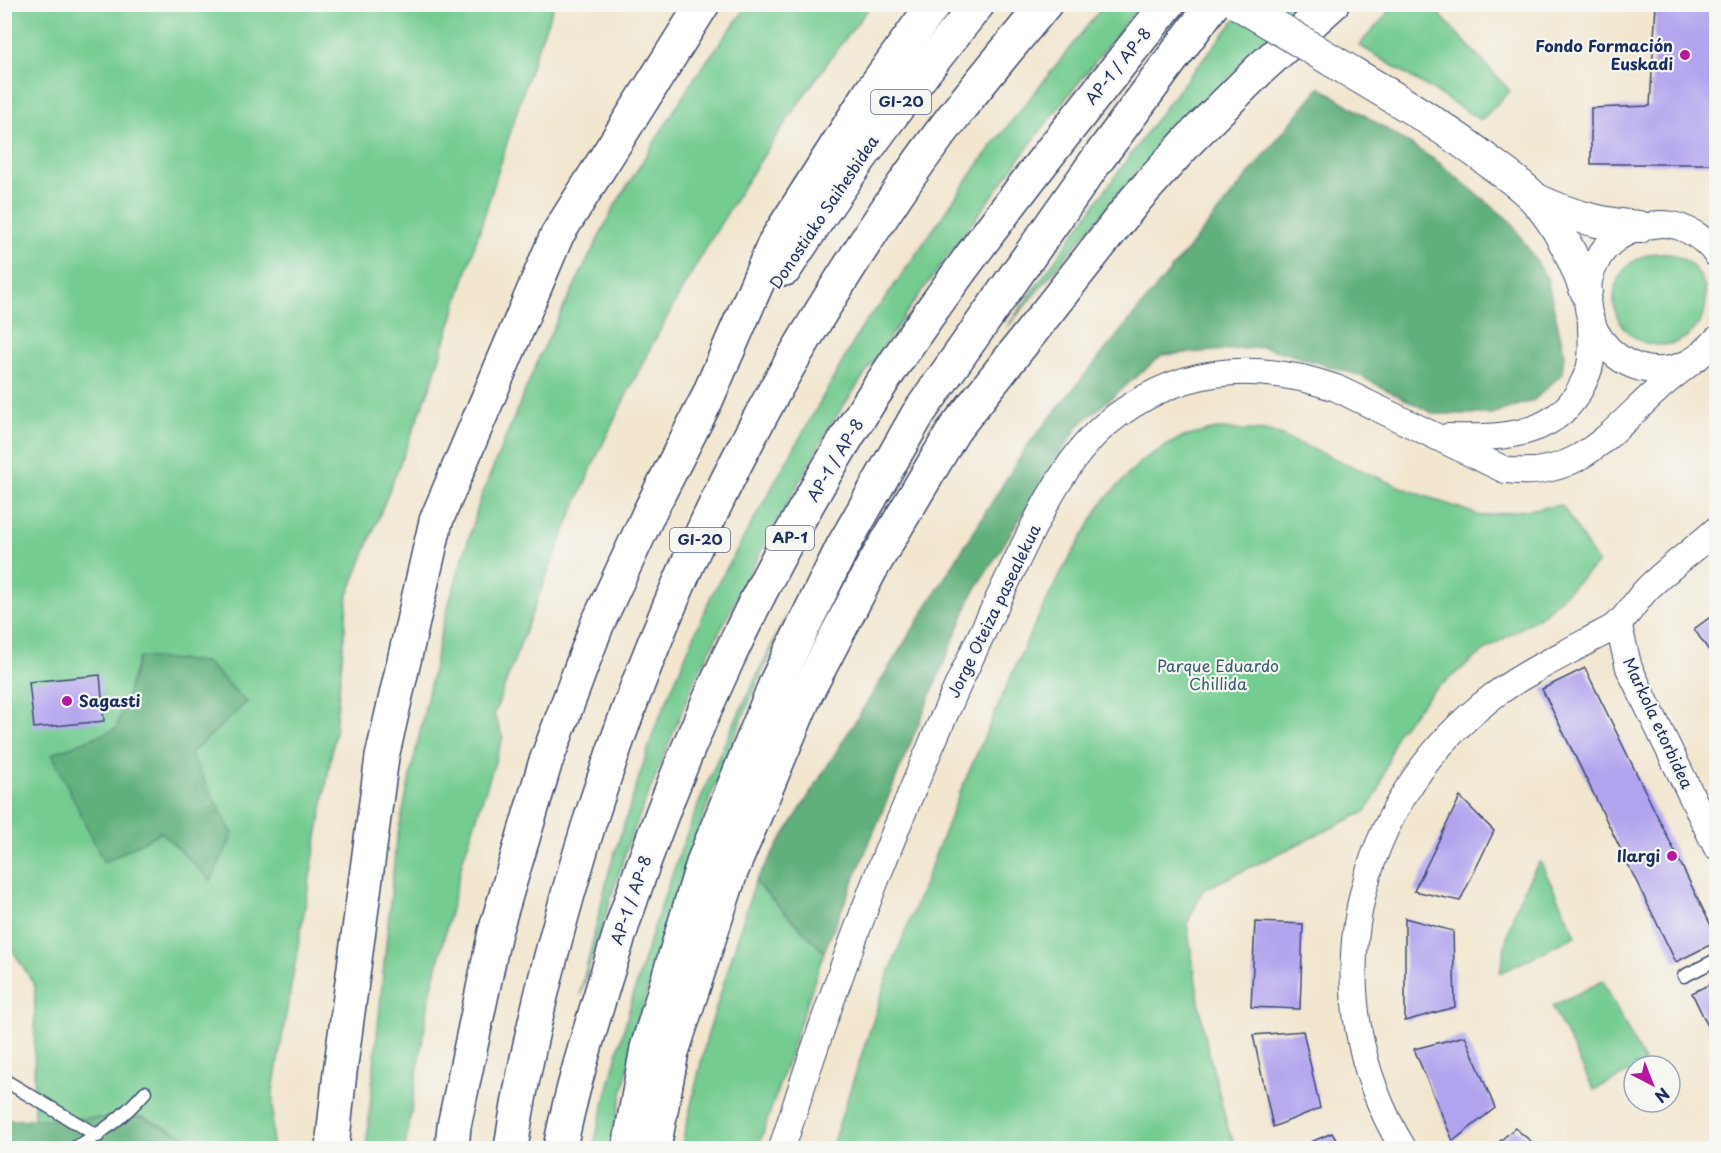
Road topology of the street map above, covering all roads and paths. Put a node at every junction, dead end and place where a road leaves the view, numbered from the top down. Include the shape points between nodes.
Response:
1 (934, 4) edge
2 (978, 4) edge
3 (1045, 4) edge
4 (1168, 4) edge
5 (1213, 4) edge
6 (1239, 4) edge
7 (1332, 4) edge
8 (700, 10) edge
9 (1535, 198) junction
10 (1639, 227) junction
11 (1716, 254) edge
12 (1586, 291) junction
13 (1591, 323) junction
14 (1716, 340) edge
15 (1690, 362) junction
16 (706, 401) junction
17 (1438, 437) junction
18 (1716, 530) edge
19 (1618, 623) junction
20 (1716, 846) edge
21 (1716, 960) edge
22 (1684, 976) dead end
23 (4, 1080) edge
24 (145, 1092) dead end
25 (98, 1136) junction
26 (74, 1149) edge
27 (332, 1149) edge
28 (452, 1149) edge
29 (511, 1149) edge
30 (560, 1149) edge
31 (629, 1149) edge
32 (654, 1149) edge
33 (782, 1149) edge
34 (1403, 1149) edge

1 - 16 highway via 870,93 775,242
2 - 16 highway, Donostiako Saihesbidea / GI-20 via 927,66 828,202
3 - 29 highway, GI-20 via 968,97 896,195 770,399 715,506 659,627 569,887 537,1012
4 - 30 highway, AP-1 / AP-8 / AP-1 via 1046,156 950,285 847,438 789,539 726,662 674,783 627,908 591,1026
5 - 31 highway via 1094,164 918,414 842,548 777,680 704,860 647,1048
6 - 9 street, bridge via 1437,123
7 - 32 highway via 1260,69 1136,199 954,430 871,569 806,694 731,872 672,1052
8 - 27 highway via 557,235 436,521 382,757
9 - 10 street via 1586,220
9 - 12 street via 1565,242
10 - 11 street via 1678,226 1696,234
10 - 12 street via 1622,233 1608,245 1590,274
12 - 13 street
13 - 15 street via 1601,341 1632,364 1652,369
13 - 17 street via 1590,367 1571,404 1552,420 1524,433 1496,438
14 - 15 street, Jorge Oteiza pasealekua
15 - 17 street, Jorge Oteiza pasealekua via 1593,448 1551,469 1505,470
16 - 28 highway via 597,625 545,764 495,932
17 - 33 street, Jorge Oteiza pasealekua via 1307,378 1247,371 1217,373 1157,391 1104,426 1081,450 1062,476 1025,544 938,729 847,953
18 - 19 street via 1649,587
19 - 20 street, Markola etorbidea via 1629,668
19 - 34 street via 1509,686 1465,720 1415,776 1379,842 1358,914 1353,988 1366,1063 1377,1098
21 - 22 lane
23 - 25 lane
24 - 25 lane
25 - 26 lane

